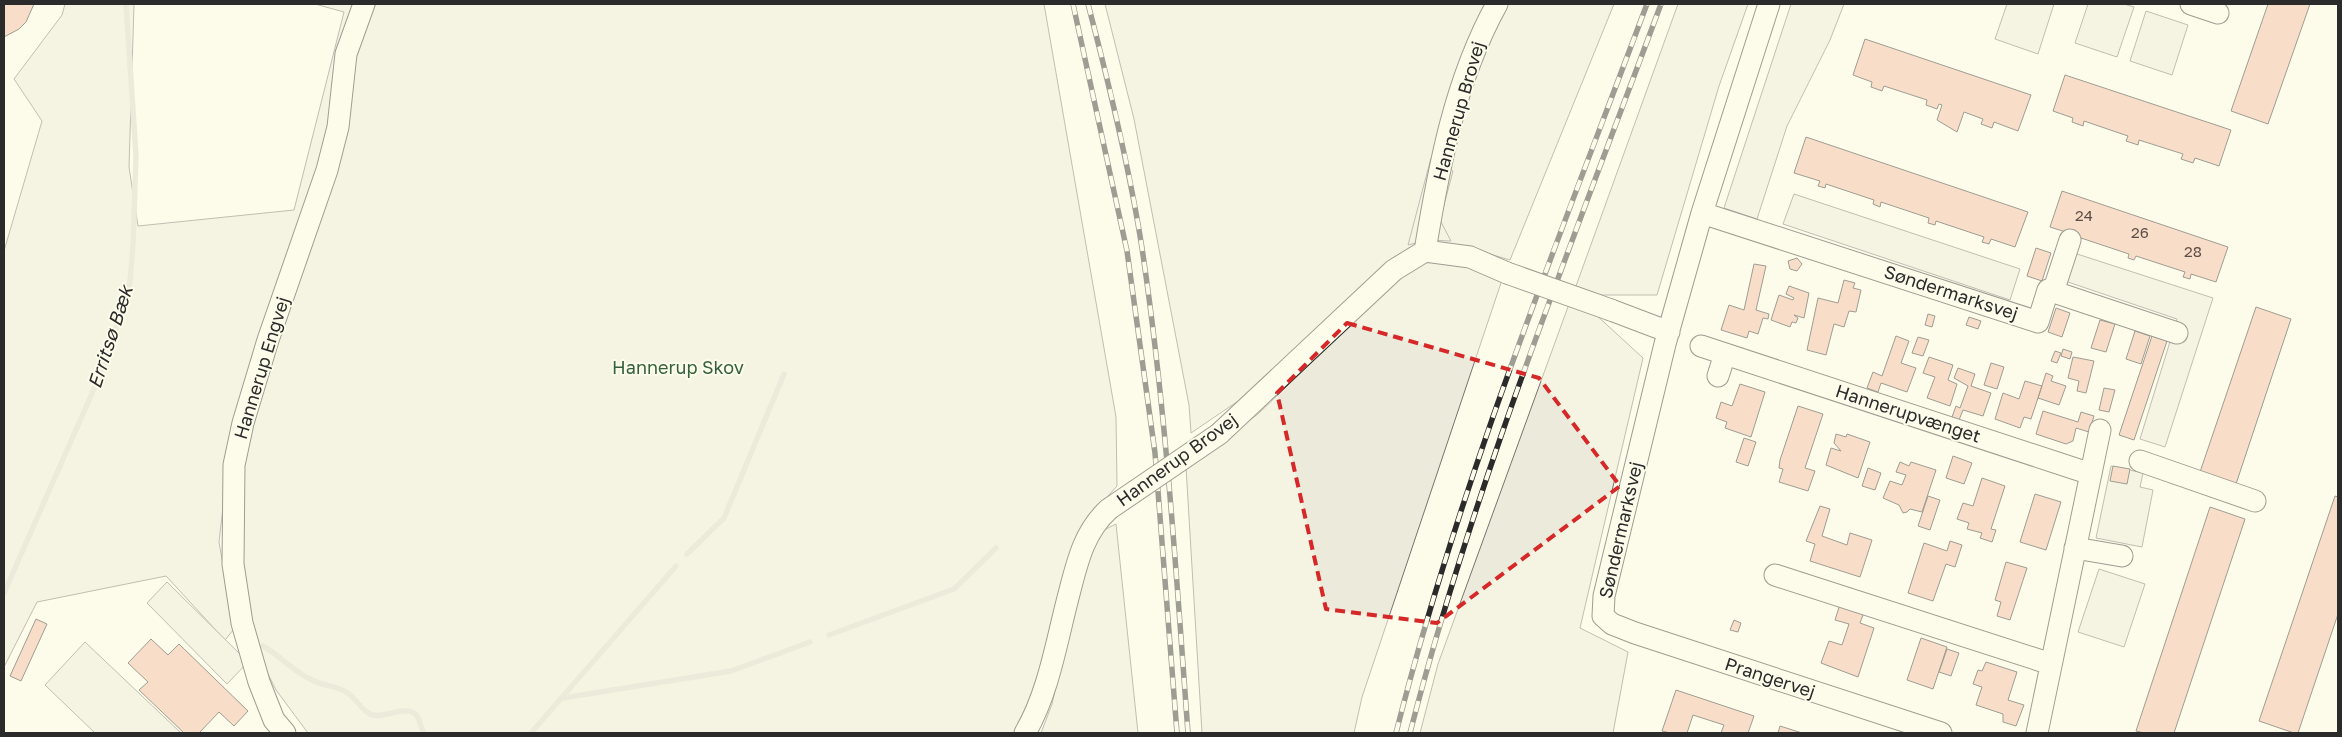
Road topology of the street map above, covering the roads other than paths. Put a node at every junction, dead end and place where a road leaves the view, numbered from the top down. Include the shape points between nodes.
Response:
1 (364, 4) edge
2 (1497, 4) edge
3 (1769, 4) edge
4 (2191, 4) edge
5 (2218, 13) dead end
6 (1702, 213) junction
7 (2070, 240) dead end
8 (1425, 251) junction
9 (2053, 292) junction
10 (1669, 332) junction
11 (2178, 333) dead end
12 (1701, 346) dead end
13 (1725, 354) junction
14 (1718, 376) dead end
15 (2100, 430) dead end
16 (2140, 461) dead end
17 (2091, 474) junction
18 (2255, 501) dead end
19 (2075, 548) junction
20 (2122, 556) dead end
21 (1775, 576) dead end
22 (1603, 616) joint
23 (2051, 664) junction
24 (285, 733) edge
25 (1025, 733) edge
26 (1941, 733) edge
27 (2037, 733) edge

1 - 24 street, Hannerup Engvej via 346,54 338,127 327,170 268,340 243,423 234,466 233,564 242,623 259,682 274,720
2 - 8 street, Hannerup Brovej via 1482,30 1467,70 1441,159
3 - 6 street, Søndermarksvej
4 - 5 street
6 - 9 street, Søndermarksvej via 2038,322 2048,290
6 - 10 street, Søndermarksvej
7 - 9 street
8 - 10 street, bridge via 1470,257
8 - 25 street, Hannerup Brovej, bridge via 1394,270 1219,434 1096,520 1084,543 1044,684
9 - 11 street
10 - 22 street, Søndermarksvej via 1604,596
12 - 13 street, Hannerupvænget
13 - 14 street
13 - 17 street, Hannerupvænget
15 - 17 street
16 - 18 street
17 - 19 street
19 - 20 street
19 - 23 street
21 - 23 street
22 - 26 street, Prangervej via 1612,624 1635,633
23 - 27 street

